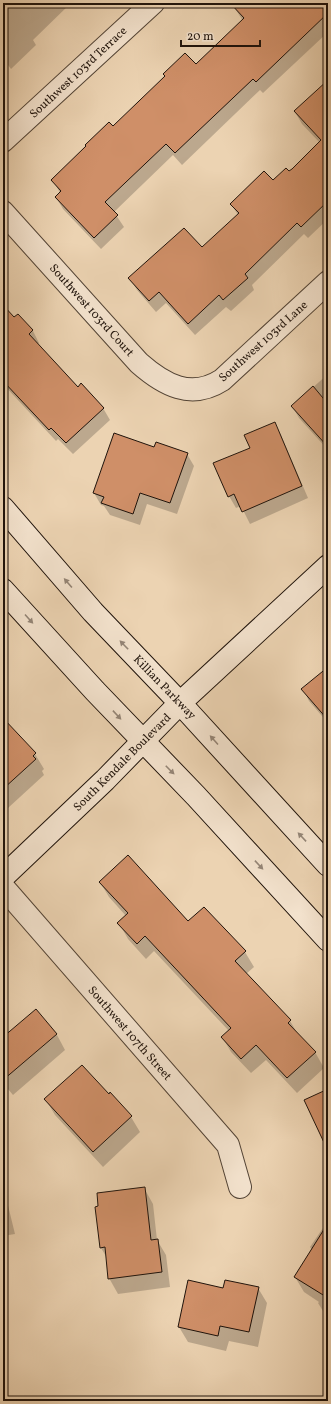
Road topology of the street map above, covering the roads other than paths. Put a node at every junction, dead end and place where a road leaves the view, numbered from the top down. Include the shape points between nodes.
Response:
1 (153, 3) edge
2 (3, 141) edge
3 (3, 212) edge
4 (328, 282) edge
5 (193, 390) joint
6 (3, 508) edge
7 (328, 566) edge
8 (3, 590) edge
9 (180, 703) junction
10 (143, 742) junction
11 (328, 865) edge
12 (3, 877) edge
13 (3, 887) edge
14 (328, 940) edge
15 (240, 1187) dead end

1 - 2 street, Southwest 103rd Terrace
3 - 5 street, Southwest 103rd Court via 139,363 161,380 182,389
4 - 5 street, Southwest 103rd Lane via 222,380 210,387
9 -> 6 street, Killian Parkway via 93,612
7 - 9 street, South Kendale Boulevard
8 -> 10 street
9 - 10 street, South Kendale Boulevard
11 -> 9 street, Killian Parkway
10 - 12 street, South Kendale Boulevard
10 -> 14 street
13 - 15 street, Southwest 107th Street via 228,1145

